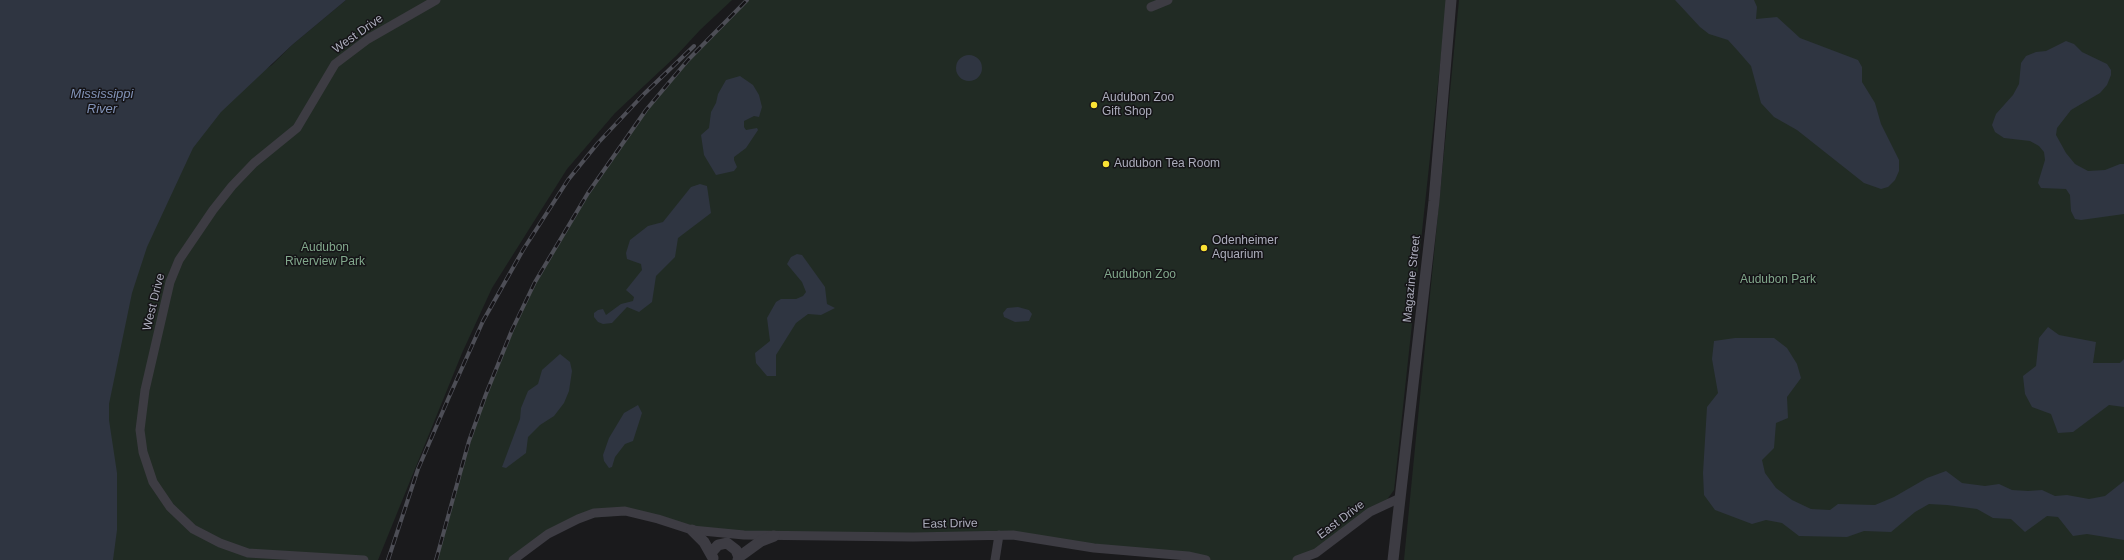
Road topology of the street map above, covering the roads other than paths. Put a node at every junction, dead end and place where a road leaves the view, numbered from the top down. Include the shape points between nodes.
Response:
1 (436, 0) edge
2 (1168, 0) edge
3 (1451, 0) edge
4 (1151, 7) dead end
5 (1400, 498) junction
6 (692, 530) junction
7 (999, 535) junction
8 (774, 536) junction
9 (712, 557) edge
10 (739, 558) edge
11 (364, 560) edge
12 (513, 560) edge
13 (995, 560) edge
14 (1206, 560) edge
15 (1297, 560) edge
16 (1394, 560) edge

1 - 11 street, West Drive via 368,39 335,64 297,128 249,169 213,210 179,260 170,282 144,397 140,430 143,452 153,482 170,507 193,529 220,543 248,553
2 - 4 street
3 - 5 street, Magazine Street via 1434,202
5 - 15 street, East Drive via 1370,512 1316,553
5 - 16 street, Magazine Street
6 - 8 street, East Drive
6 - 9 street via 704,542
6 - 12 street, East Drive via 625,512 594,513 548,534
7 - 8 street, East Drive
7 - 13 street
7 - 14 street, East Drive
8 - 10 street
9 - 10 street via 718,545 727,543 736,550

